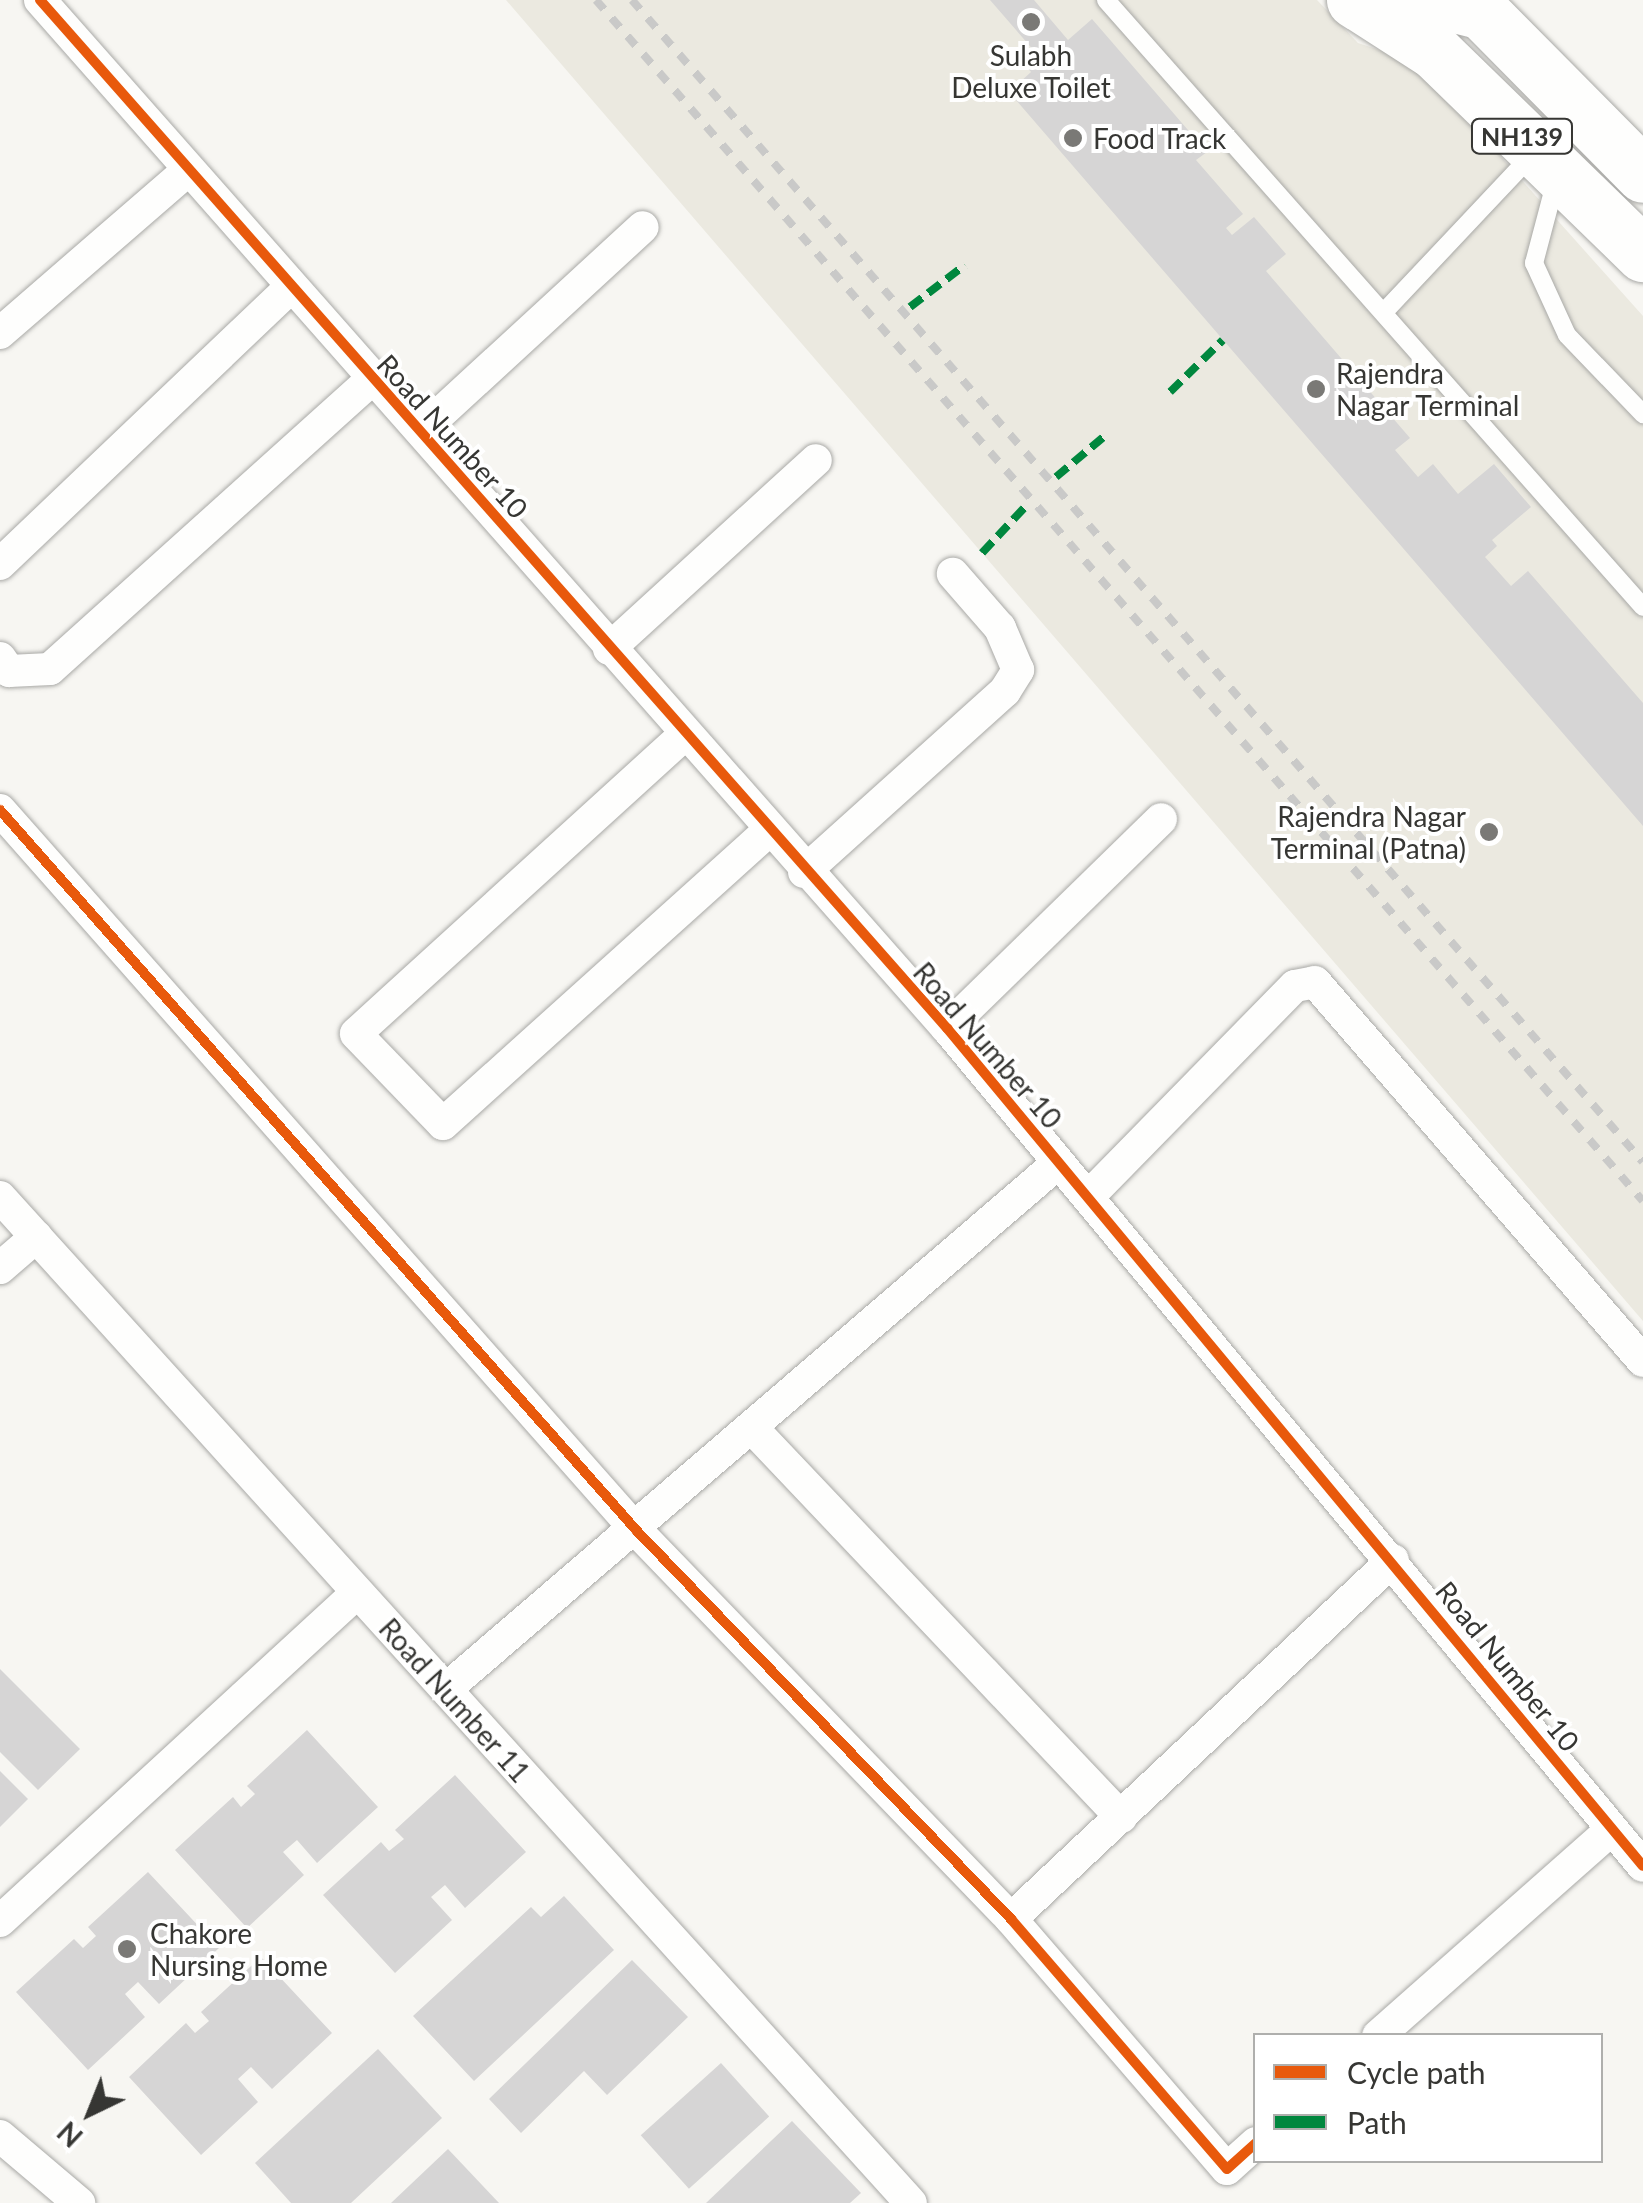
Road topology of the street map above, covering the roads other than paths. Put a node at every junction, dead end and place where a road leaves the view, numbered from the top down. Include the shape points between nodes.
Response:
1 (40, 0) edge
2 (1106, 0) edge
3 (1354, 0) edge
4 (1408, 0) edge
5 (1420, 0) edge
6 (1476, 8) edge
7 (1435, 52) junction
8 (1548, 160) junction
9 (188, 170) junction
10 (1643, 176) edge
11 (643, 227) dead end
12 (1643, 254) edge
13 (291, 287) junction
14 (1384, 312) junction
15 (0, 334) edge
16 (372, 378) junction
17 (1643, 414) edge
18 (421, 430) junction
19 (816, 460) dead end
20 (0, 564) edge
21 (953, 574) dead end
22 (1643, 607) edge
23 (608, 649) junction
24 (0, 658) edge
25 (683, 736) junction
26 (0, 810) edge
27 (1161, 819) dead end
28 (768, 831) junction
29 (804, 872) junction
30 (947, 1028) junction
31 (1058, 1163) junction
32 (1089, 1196) junction
33 (0, 1197) edge
34 (36, 1236) junction
35 (0, 1268) edge
36 (1643, 1361) edge
37 (753, 1429) junction
38 (637, 1531) junction
39 (1393, 1560) junction
40 (358, 1593) junction
41 (446, 1689) junction
42 (1121, 1816) junction
43 (1612, 1829) junction
44 (1643, 1866) edge
45 (1011, 1919) junction
46 (0, 1921) edge
47 (1381, 2033) edge
48 (0, 2136) edge
49 (1253, 2147) edge
50 (78, 2203) edge
51 (911, 2203) edge

1 - 9 street, Road Number 10
2 - 14 lane
3 - 7 highway, NH139
4 - 7 main road, NH139
5 - 6 main road, NH139
6 - 10 highway, NH139
7 - 8 highway, NH139
8 - 12 highway, NH139
8 - 14 lane
8 - 17 lane via 1534,262 1567,335
9 - 13 street, Road Number 10
9 - 15 street
11 - 18 street
13 - 16 street, Road Number 10
13 - 20 street
14 - 22 lane
16 - 18 street, Road Number 10
16 - 24 street via 50,669 9,671
18 - 23 street, Road Number 10
19 - 23 street
21 - 29 street via 1000,628 1018,670 1005,691
23 - 25 street, Road Number 10
25 - 28 street, Road Number 10
25 - 28 street via 356,1034 443,1124
26 - 38 street
27 - 30 street
28 - 29 street, Road Number 10
29 - 30 street, Road Number 10
30 - 31 street, Road Number 10
31 - 32 street, Road Number 10
31 - 37 street
32 - 36 street via 1295,986 1315,982
32 - 39 street, Road Number 10
33 - 34 street, Road Number 11
34 - 35 street
34 - 40 street, Road Number 11
37 - 38 street
37 - 42 street
38 - 41 street
38 - 45 street
39 - 42 street
39 - 43 street, Road Number 10
40 - 41 street, Road Number 11
40 - 46 street
41 - 51 street, Road Number 11
42 - 45 street
43 - 44 street, Road Number 10
43 - 47 street
45 - 49 street via 1227,2169
48 - 50 street

